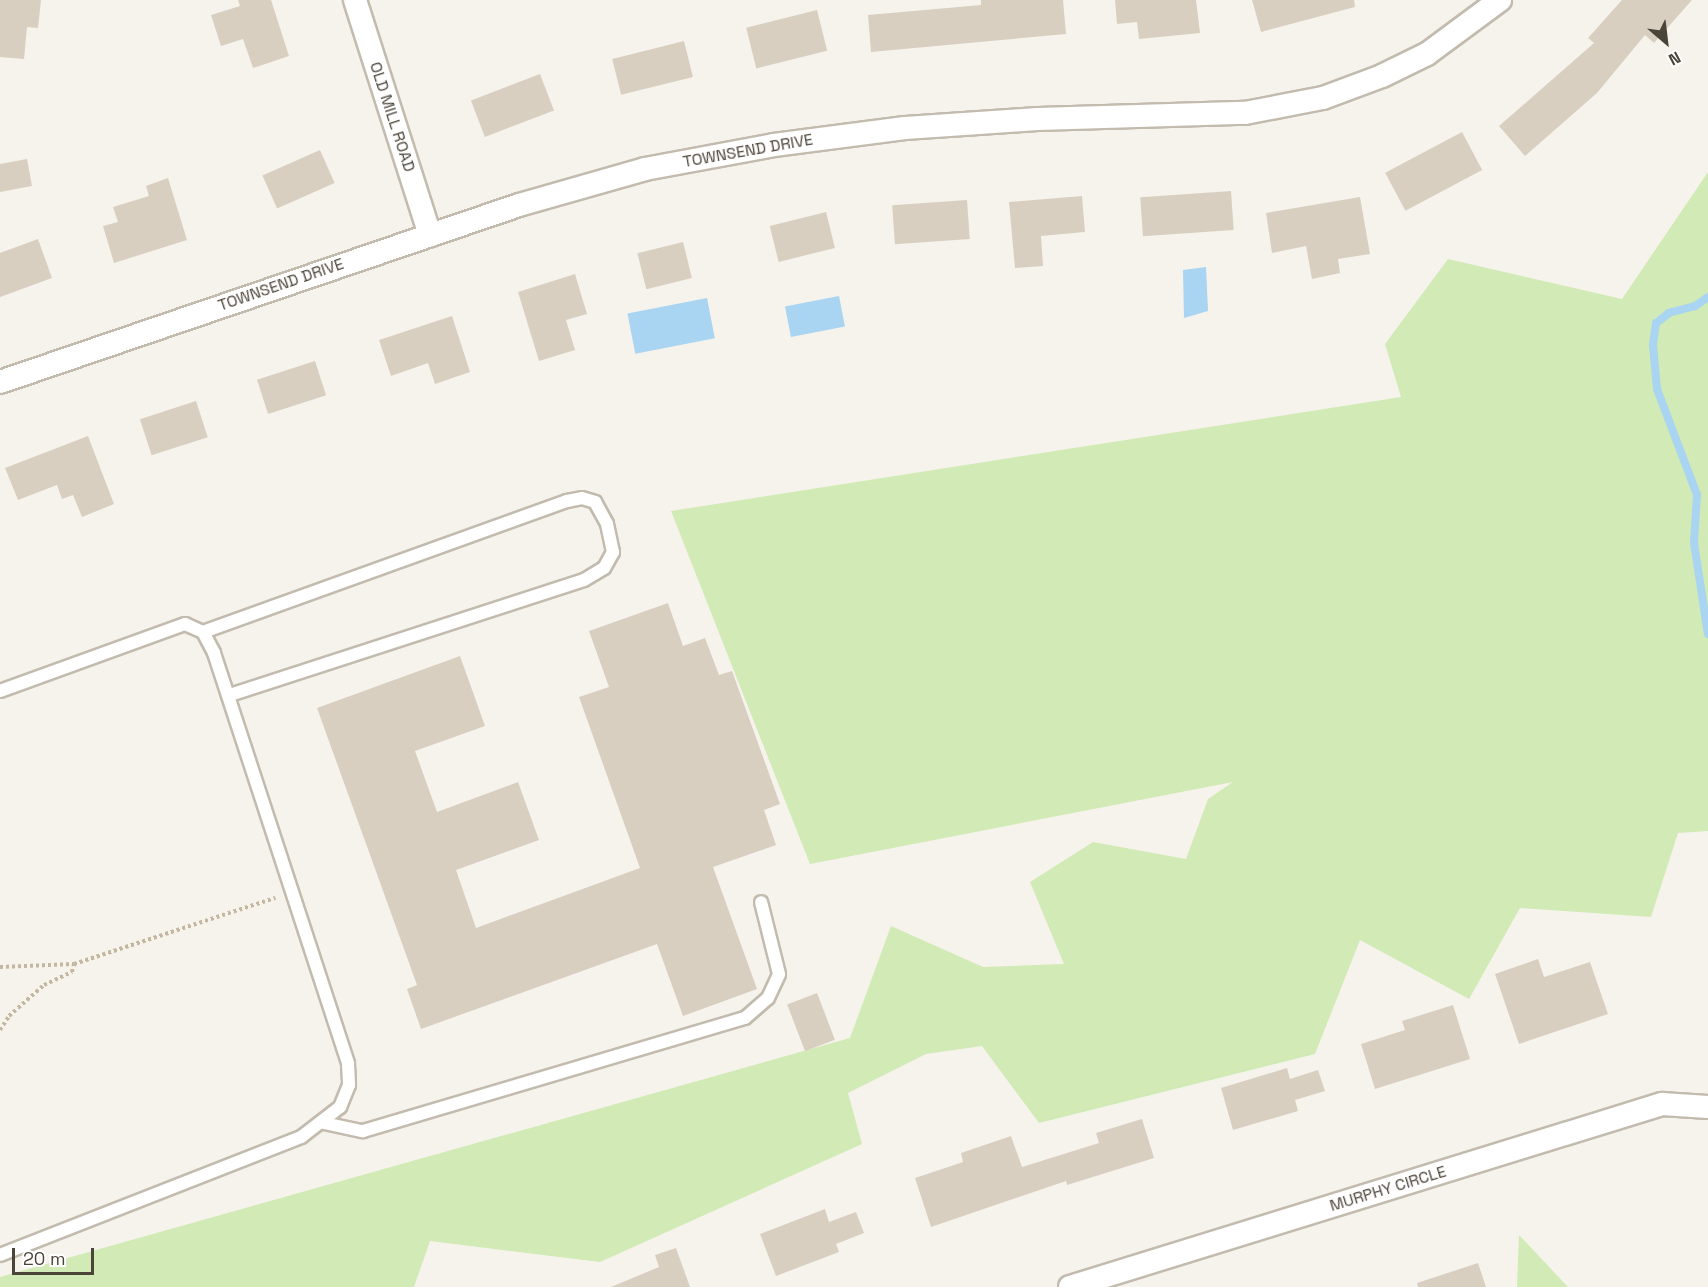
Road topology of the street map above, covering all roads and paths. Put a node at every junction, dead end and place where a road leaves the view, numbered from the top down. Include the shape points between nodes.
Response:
1 (355, 0) edge
2 (1500, 0) edge
3 (430, 235) junction
4 (0, 382) edge
5 (203, 632) junction
6 (0, 691) edge
7 (228, 696) junction
8 (278, 897) dead end
9 (761, 902) dead end
10 (74, 964) junction
11 (0, 967) edge
12 (0, 1030) edge
13 (1708, 1107) edge
14 (324, 1123) junction
15 (0, 1255) edge
16 (1070, 1287) edge

1 - 3 street, OLD MILL ROAD
2 - 3 street, TOWNSEND DRIVE via 1427,54 1382,76 1281,109 938,126 774,145 602,179
3 - 4 street, TOWNSEND DRIVE
5 - 6 lane via 185,624
5 - 7 lane
5 - 7 lane via 567,501 582,498 594,502 607,524 613,552 604,568 584,580
7 - 14 lane via 348,1064 349,1085 340,1107
8 - 10 path
9 - 14 lane via 779,974 768,998 745,1018 363,1131
10 - 11 path
10 - 12 path via 72,972 44,985 9,1016
13 - 16 street, MURPHY CIRCLE via 1662,1104
14 - 15 lane via 301,1137

